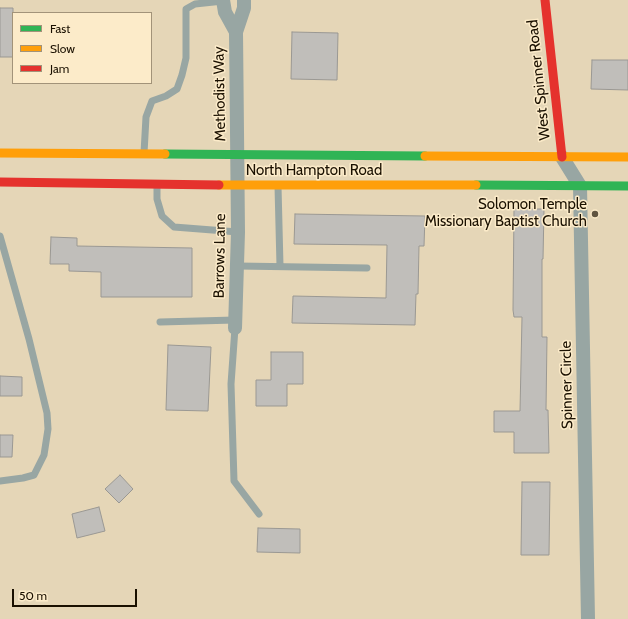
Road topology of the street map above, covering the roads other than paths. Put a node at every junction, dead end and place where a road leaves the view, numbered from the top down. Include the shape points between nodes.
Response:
1 (244, 0) edge
2 (545, 0) edge
3 (223, 1) edge
4 (236, 32) junction
5 (0, 153) edge
6 (144, 154) junction
7 (238, 154) junction
8 (562, 156) junction
9 (628, 157) edge
10 (0, 182) edge
11 (157, 183) junction
12 (278, 184) junction
13 (238, 185) junction
14 (580, 186) junction
15 (628, 186) edge
16 (238, 232) junction
17 (0, 236) edge
18 (238, 266) junction
19 (280, 266) junction
20 (367, 268) dead end
21 (160, 322) dead end
22 (235, 324) junction
23 (0, 481) edge
24 (259, 514) dead end
25 (588, 619) edge

1 - 4 street, Methodist Way
2 - 8 main road, West Spinner Road
3 - 4 street, Methodist Way via 225,12
3 - 6 lane via 195,4 186,9 186,58 182,75 177,89 152,101 146,117
4 - 7 street, Methodist Way
5 - 6 main road, North Hampton Road
6 - 7 main road, North Hampton Road
7 - 8 main road, North Hampton Road via 289,158
7 - 13 street, Methodist Way
8 - 9 main road, North Hampton Road
8 - 14 street, Spinner Circle
10 - 11 main road, North Hampton Road
11 - 13 main road, North Hampton Road
11 - 16 lane via 157,199 162,216 174,227
12 - 13 main road, North Hampton Road
12 - 14 main road, North Hampton Road via 290,180
12 - 19 lane
13 - 16 street, Barrows Lane
14 - 15 main road, North Hampton Road
14 - 25 street, Spinner Circle
16 - 18 street, Barrows Lane
17 - 23 lane via 47,413 48,429 44,455 34,474
18 - 19 lane
18 - 22 street, Barrows Lane
19 - 20 lane
21 - 22 lane
22 - 24 lane via 231,384 234,481

